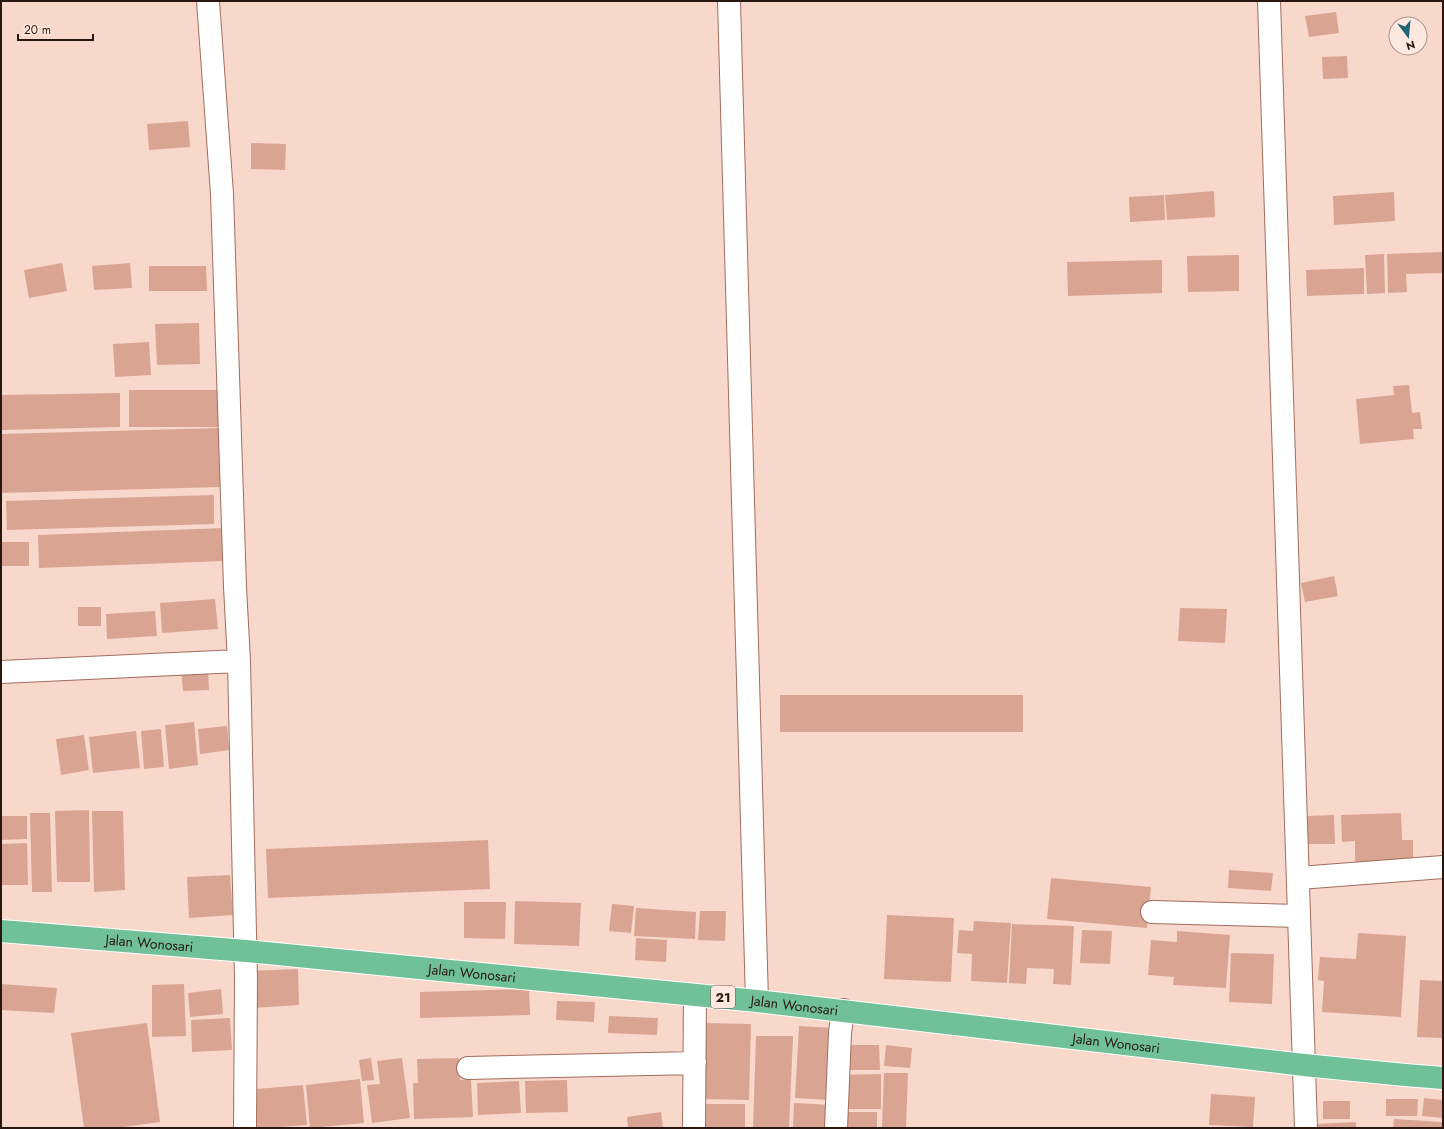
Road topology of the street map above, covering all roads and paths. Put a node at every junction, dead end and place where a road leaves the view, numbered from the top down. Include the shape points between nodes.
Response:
1 (208, 1) edge
2 (729, 1) edge
3 (1269, 1) edge
4 (239, 661) junction
5 (1, 672) edge
6 (1443, 867) edge
7 (1299, 878) junction
8 (1152, 912) dead end
9 (1299, 916) junction
10 (1, 931) edge
11 (246, 951) junction
12 (695, 995) junction
13 (757, 1000) junction
14 (843, 1010) junction
15 (695, 1063) junction
16 (1304, 1065) junction
17 (468, 1068) dead end
18 (1443, 1078) edge
19 (245, 1128) edge
20 (694, 1128) edge
21 (836, 1128) edge
22 (1306, 1128) edge

1 - 4 street via 222,194
2 - 13 street
3 - 7 street
4 - 5 street
4 - 11 street
6 - 7 street
7 - 9 street
8 - 9 street
9 - 16 street
10 - 11 highway, Jalan Wonosari / 21
11 - 12 highway, Jalan Wonosari / 21
11 - 19 street
12 - 13 highway, Jalan Wonosari / 21
12 - 15 street
13 - 14 highway, Jalan Wonosari / 21
14 - 16 highway, Jalan Wonosari / 21
14 - 21 street
15 - 17 street
15 - 20 street
16 - 18 highway, Jalan Wonosari / 21
16 - 22 street

